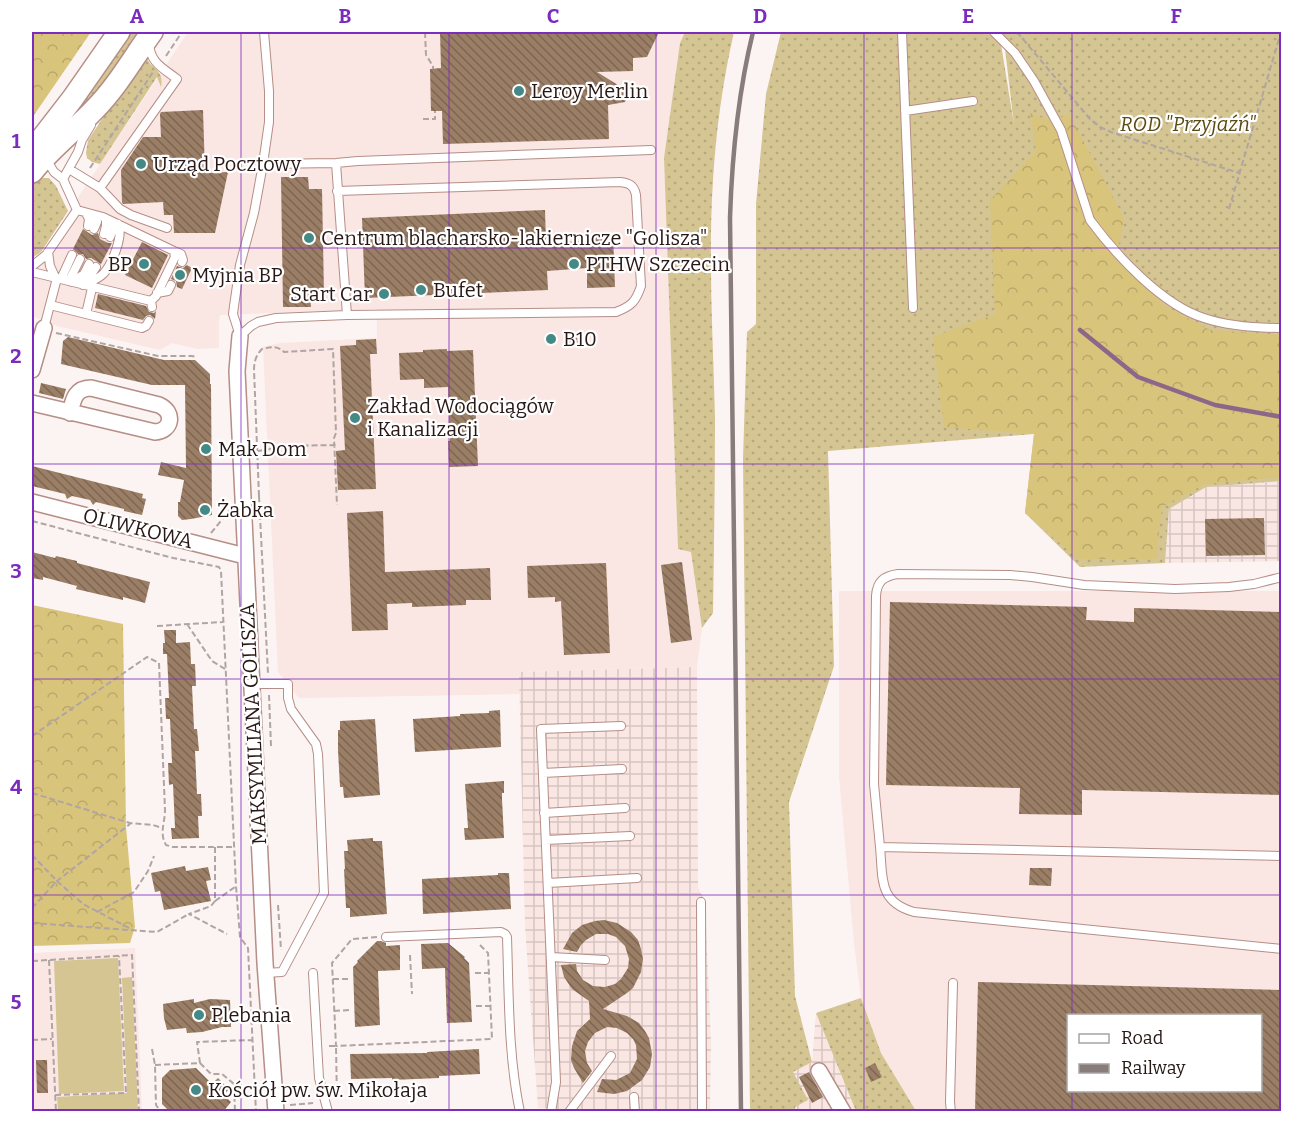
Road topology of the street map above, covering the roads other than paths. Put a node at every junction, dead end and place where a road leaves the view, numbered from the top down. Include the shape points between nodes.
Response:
1 (119, 32) edge
2 (264, 32) edge
3 (902, 32) edge
4 (994, 32) edge
5 (151, 33) edge
6 (112, 90) junction
7 (973, 101) dead end
8 (905, 111) junction
9 (651, 150) dead end
10 (38, 153) edge
11 (336, 163) junction
12 (263, 165) junction
13 (69, 170) junction
14 (63, 179) junction
15 (100, 188) junction
16 (337, 191) junction
17 (77, 210) junction
18 (86, 213) junction
19 (95, 215) junction
20 (112, 222) junction
21 (167, 228) dead end
22 (107, 235) dead end
23 (174, 251) junction
24 (48, 252) junction
25 (76, 257) dead end
26 (182, 262) dead end
27 (93, 265) dead end
28 (32, 266) edge
29 (32, 272) edge
30 (68, 281) junction
31 (171, 285) dead end
32 (92, 288) junction
33 (158, 293) junction
34 (50, 304) junction
35 (913, 308) dead end
36 (86, 314) junction
37 (347, 315) junction
38 (149, 321) dead end
39 (1281, 323) edge
40 (44, 328) joint
41 (1270, 328) junction
42 (1281, 328) edge
43 (240, 336) junction
44 (32, 370) edge
45 (32, 403) edge
46 (70, 412) junction
47 (32, 502) edge
48 (245, 556) junction
49 (1281, 577) edge
50 (250, 684) junction
51 (621, 726) dead end
52 (622, 769) dead end
53 (543, 773) junction
54 (625, 808) dead end
55 (544, 813) junction
56 (630, 836) dead end
57 (546, 840) junction
58 (880, 847) junction
59 (1281, 855) edge
60 (638, 879) dead end
61 (548, 883) junction
62 (701, 902) dead end
63 (386, 937) road end
64 (1281, 949) edge
65 (551, 957) junction
66 (605, 960) dead end
67 (266, 973) junction
68 (313, 973) dead end
69 (953, 983) dead end
70 (611, 1056) dead end
71 (819, 1071) dead end
72 (634, 1097) dead end
73 (276, 1112) edge
74 (328, 1112) edge
75 (520, 1112) edge
76 (551, 1112) edge
77 (569, 1112) edge
78 (635, 1112) edge
79 (702, 1112) edge
80 (843, 1112) edge
81 (951, 1112) edge

1 - 10 street
2 - 12 lane via 269,122
3 - 8 lane
4 - 41 lane via 1015,53 1061,130 1090,220 1141,278 1175,304 1202,318
5 - 6 street
5 - 15 lane via 154,62 161,61 177,79
6 - 10 street via 94,110
6 - 13 lane
7 - 8 lane
8 - 35 lane
9 - 11 lane
10 - 14 lane
11 - 12 lane
11 - 16 lane
12 - 43 lane via 234,306
13 - 14 lane
13 - 15 lane
14 - 17 lane
15 - 21 lane via 120,209
16 - 37 lane
16 - 37 lane via 620,182 628,183 636,195 641,285 628,308 616,312
17 - 18 lane
17 - 24 lane
18 - 19 lane
18 - 19 lane via 91,227 97,222
19 - 20 lane
20 - 22 lane via 113,229
20 - 23 lane
20 - 30 lane via 121,230 105,272 99,278
23 - 26 lane via 181,255
23 - 33 lane
24 - 28 lane
24 - 30 lane via 50,266
25 - 30 lane
27 - 30 lane
29 - 30 lane
30 - 32 lane
30 - 34 lane
31 - 33 lane via 168,291
32 - 33 lane via 147,303
32 - 36 lane
34 - 36 lane
34 - 40 lane
36 - 38 lane via 100,313 146,326
37 - 43 lane via 267,319
39 - 41 lane
40 - 44 street
41 - 42 lane
43 - 48 street, MAKSYMILIANA GOLISZA via 237,372
45 - 46 street
46 - 46 street via 76,394 91,388 159,405 170,417 167,427 159,432
47 - 48 street, OLIWKOWA
48 - 50 street, MAKSYMILIANA GOLISZA
49 - 58 lane via 1229,587 1175,589 978,575 898,574 883,579 876,596 874,784
50 - 67 street, MAKSYMILIANA GOLISZA
50 - 67 lane via 288,684 291,709 316,744 323,851 324,893 282,972
51 - 53 lane via 541,729
52 - 53 lane
53 - 55 lane
54 - 55 lane
55 - 57 lane
56 - 57 lane
57 - 61 lane
58 - 59 lane
58 - 64 lane via 886,893 897,906 914,912
60 - 61 lane
61 - 65 lane
62 - 79 lane
63 - 75 lane via 505,934 511,1060
65 - 66 lane
65 - 76 lane via 556,1082
67 - 73 street, MAKSYMILIANA GOLISZA
68 - 74 lane via 319,1078
69 - 81 lane
70 - 77 lane
71 - 80 street
72 - 78 lane

